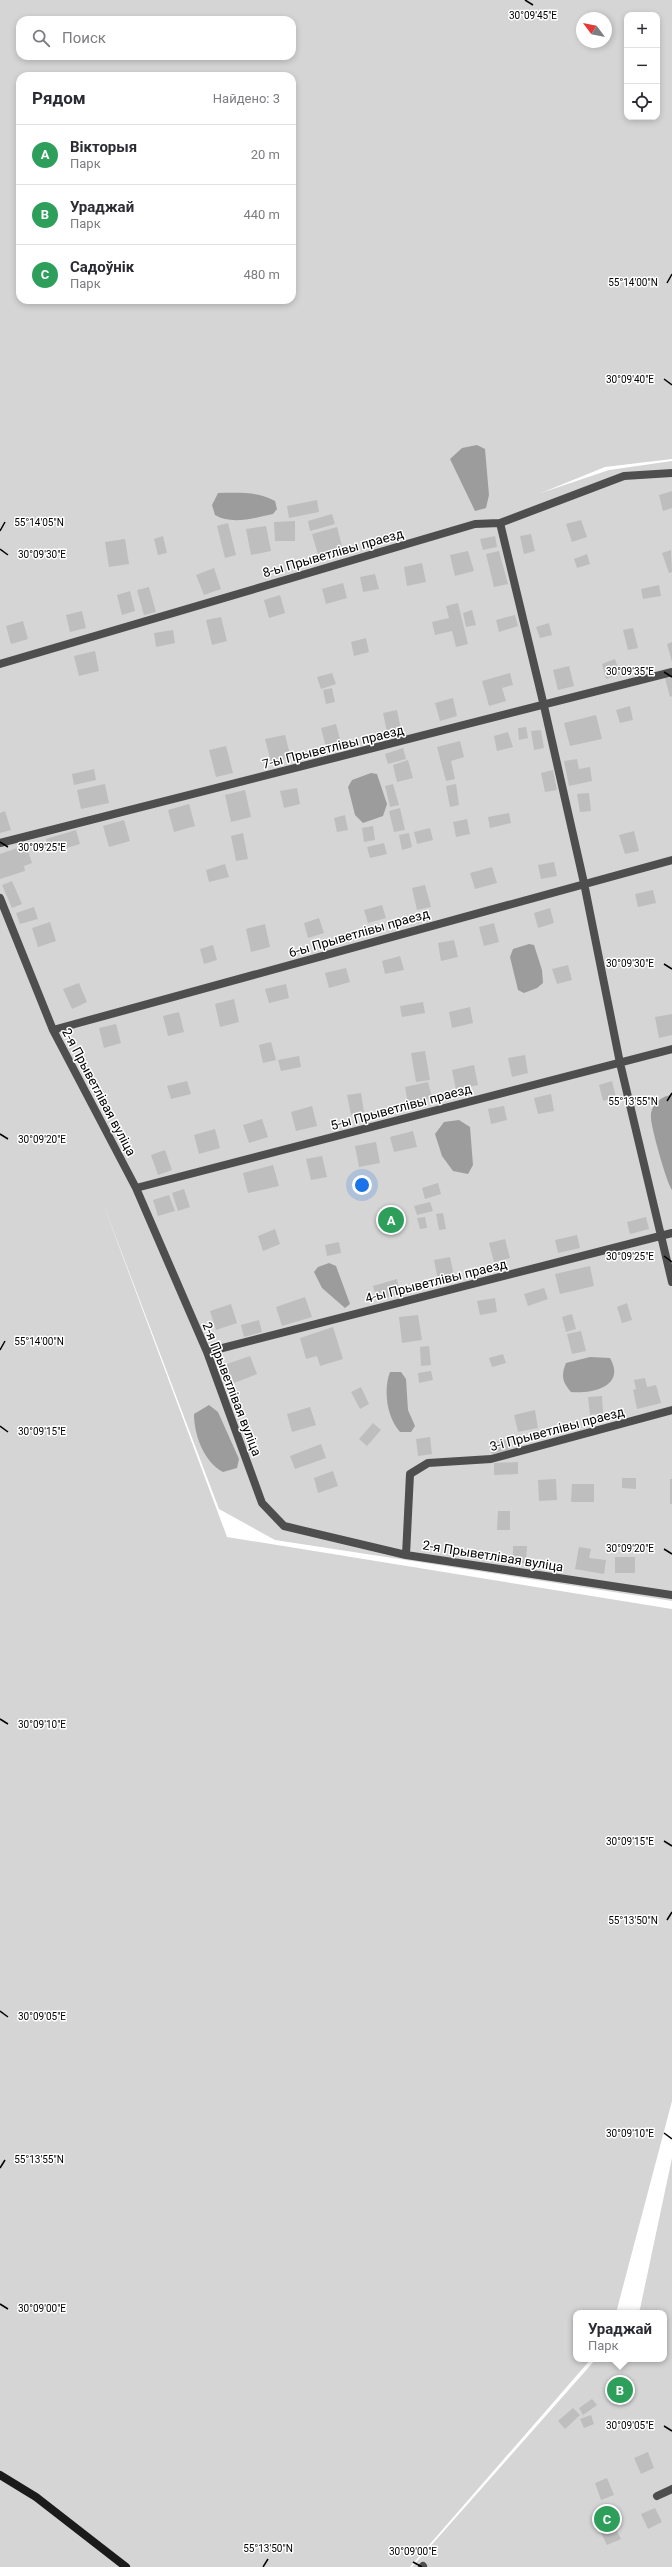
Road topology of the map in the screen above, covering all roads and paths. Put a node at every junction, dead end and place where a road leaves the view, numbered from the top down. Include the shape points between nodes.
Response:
1 (672, 473) edge
2 (500, 523) junction
3 (0, 664) edge
4 (672, 672) edge
5 (544, 706) junction
6 (0, 843) edge
7 (672, 860) edge
8 (584, 883) junction
9 (0, 898) edge
10 (53, 1030) junction
11 (672, 1049) edge
12 (620, 1063) junction
13 (136, 1188) junction
14 (672, 1233) edge
15 (662, 1235) junction
16 (672, 1282) edge
17 (207, 1352) junction
18 (672, 1410) edge
19 (406, 1555) junction
20 (672, 1595) edge
21 (0, 2475) edge
22 (672, 2489) edge
23 (657, 2496) dead end
24 (126, 2567) edge

1 - 2 lane, 8-ы Прыветлівы праезд via 624,476
2 - 3 lane, 8-ы Прыветлівы праезд via 475,524
2 - 5 lane
4 - 5 lane, 7-ы Прыветлівы праезд
5 - 6 lane, 7-ы Прыветлівы праезд
5 - 8 lane
7 - 8 lane, 6-ы Прыветлівы праезд
8 - 10 lane, 6-ы Прыветлівы праезд
8 - 12 lane
9 - 10 lane, 2-я Прыветлівая вуліца
10 - 13 lane, 2-я Прыветлівая вуліца
11 - 12 lane, 5-ы Прыветлівы праезд
12 - 13 lane, 5-ы Прыветлівы праезд
12 - 15 lane
13 - 17 lane, 2-я Прыветлівая вуліца
14 - 15 lane, 4-ы Прыветлівы праезд
15 - 16 lane
15 - 17 lane, 4-ы Прыветлівы праезд
17 - 19 lane, 2-я Прыветлівая вуліца via 262,1503 284,1526
18 - 19 lane, 3-і Прыветлівы праезд via 491,1459 428,1463 410,1474
19 - 20 lane, 2-я Прыветлівая вуліца
21 - 24 street via 36,2497
22 - 23 lane

